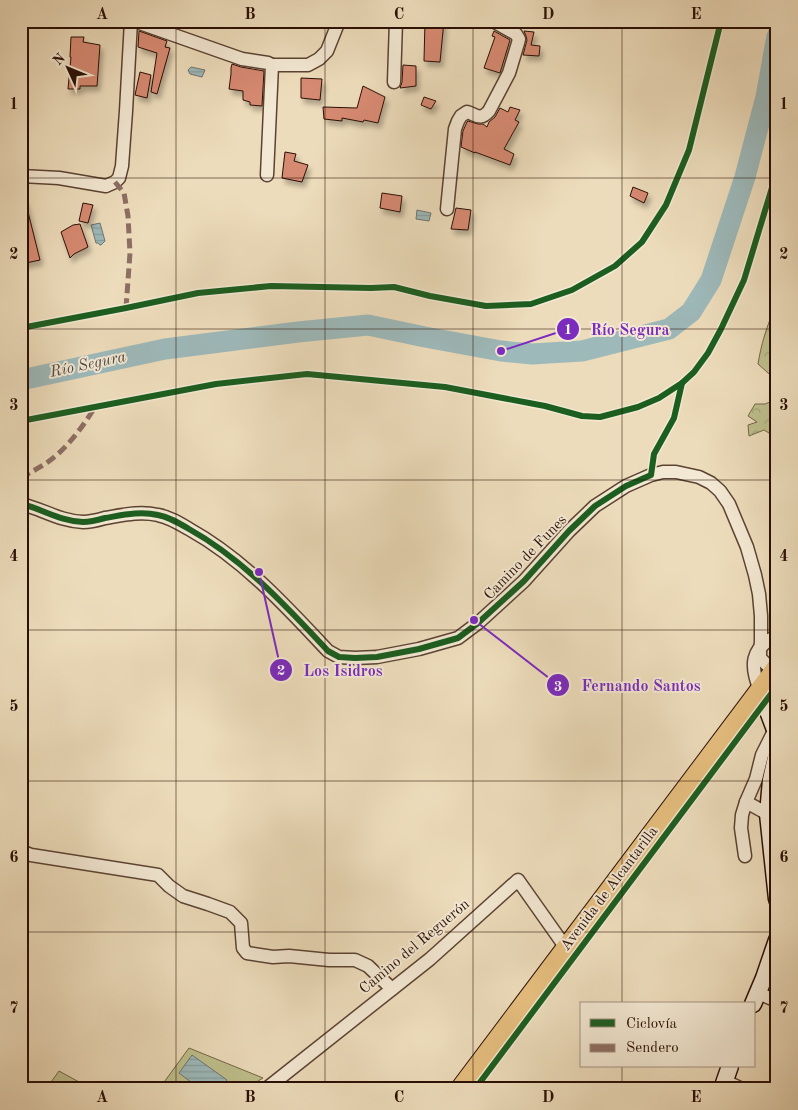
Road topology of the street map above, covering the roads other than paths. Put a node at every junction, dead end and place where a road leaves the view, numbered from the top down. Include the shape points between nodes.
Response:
1 (132, 21) edge
2 (339, 21) edge
3 (396, 21) edge
4 (493, 21) edge
5 (272, 65) junction
6 (394, 82) dead end
7 (267, 175) dead end
8 (21, 176) edge
9 (447, 209) dead end
10 (21, 504) edge
11 (761, 616) junction
12 (777, 629) edge
13 (777, 636) edge
14 (760, 648) junction
15 (777, 668) edge
16 (760, 690) junction
17 (736, 722) junction
18 (775, 729) edge
19 (777, 753) edge
20 (746, 802) junction
21 (768, 814) junction
22 (21, 851) edge
23 (745, 856) dead end
24 (777, 899) edge
25 (777, 940) edge
26 (566, 948) junction
27 (392, 989) junction
28 (756, 998) edge
29 (777, 1001) edge
30 (726, 1079) edge
31 (266, 1089) edge
32 (460, 1089) edge
33 (742, 1089) edge

1 - 5 street
1 - 8 street via 119,178 106,186
2 - 5 street via 327,51 319,59 308,66
3 - 6 street
4 - 9 street via 519,39 509,73 490,111 480,117 467,112 458,121
5 - 7 street
10 - 11 street, Camino de Funes via 68,520 85,522 128,514 161,515 232,556 328,651 339,657 377,657 458,638 524,581 595,506 651,475 676,472 711,483 728,504 747,547
11 - 12 street
11 - 14 street, Camino de Funes
13 - 14 street
14 - 15 street via 762,661
14 - 16 street, Camino de Funes via 753,669
15 - 16 main road, Avenida de Alcantarilla
16 - 17 main road, Avenida de Alcantarilla
16 - 18 main road
17 - 18 main road via 757,717 765,719
17 - 26 main road, Avenida de Alcantarilla
18 - 20 street
19 - 21 main road
20 - 21 street
20 - 23 street via 741,828
21 - 24 main road
22 - 27 street via 158,876 183,896 230,912 241,923 243,948 247,953 355,960 368,966
25 - 28 main road
26 - 27 street, Camino del Reguerón via 518,880
26 - 32 main road, Avenida de Alcantarilla
27 - 31 street, Camino del Reguerón
28 - 29 street
30 - 33 street

